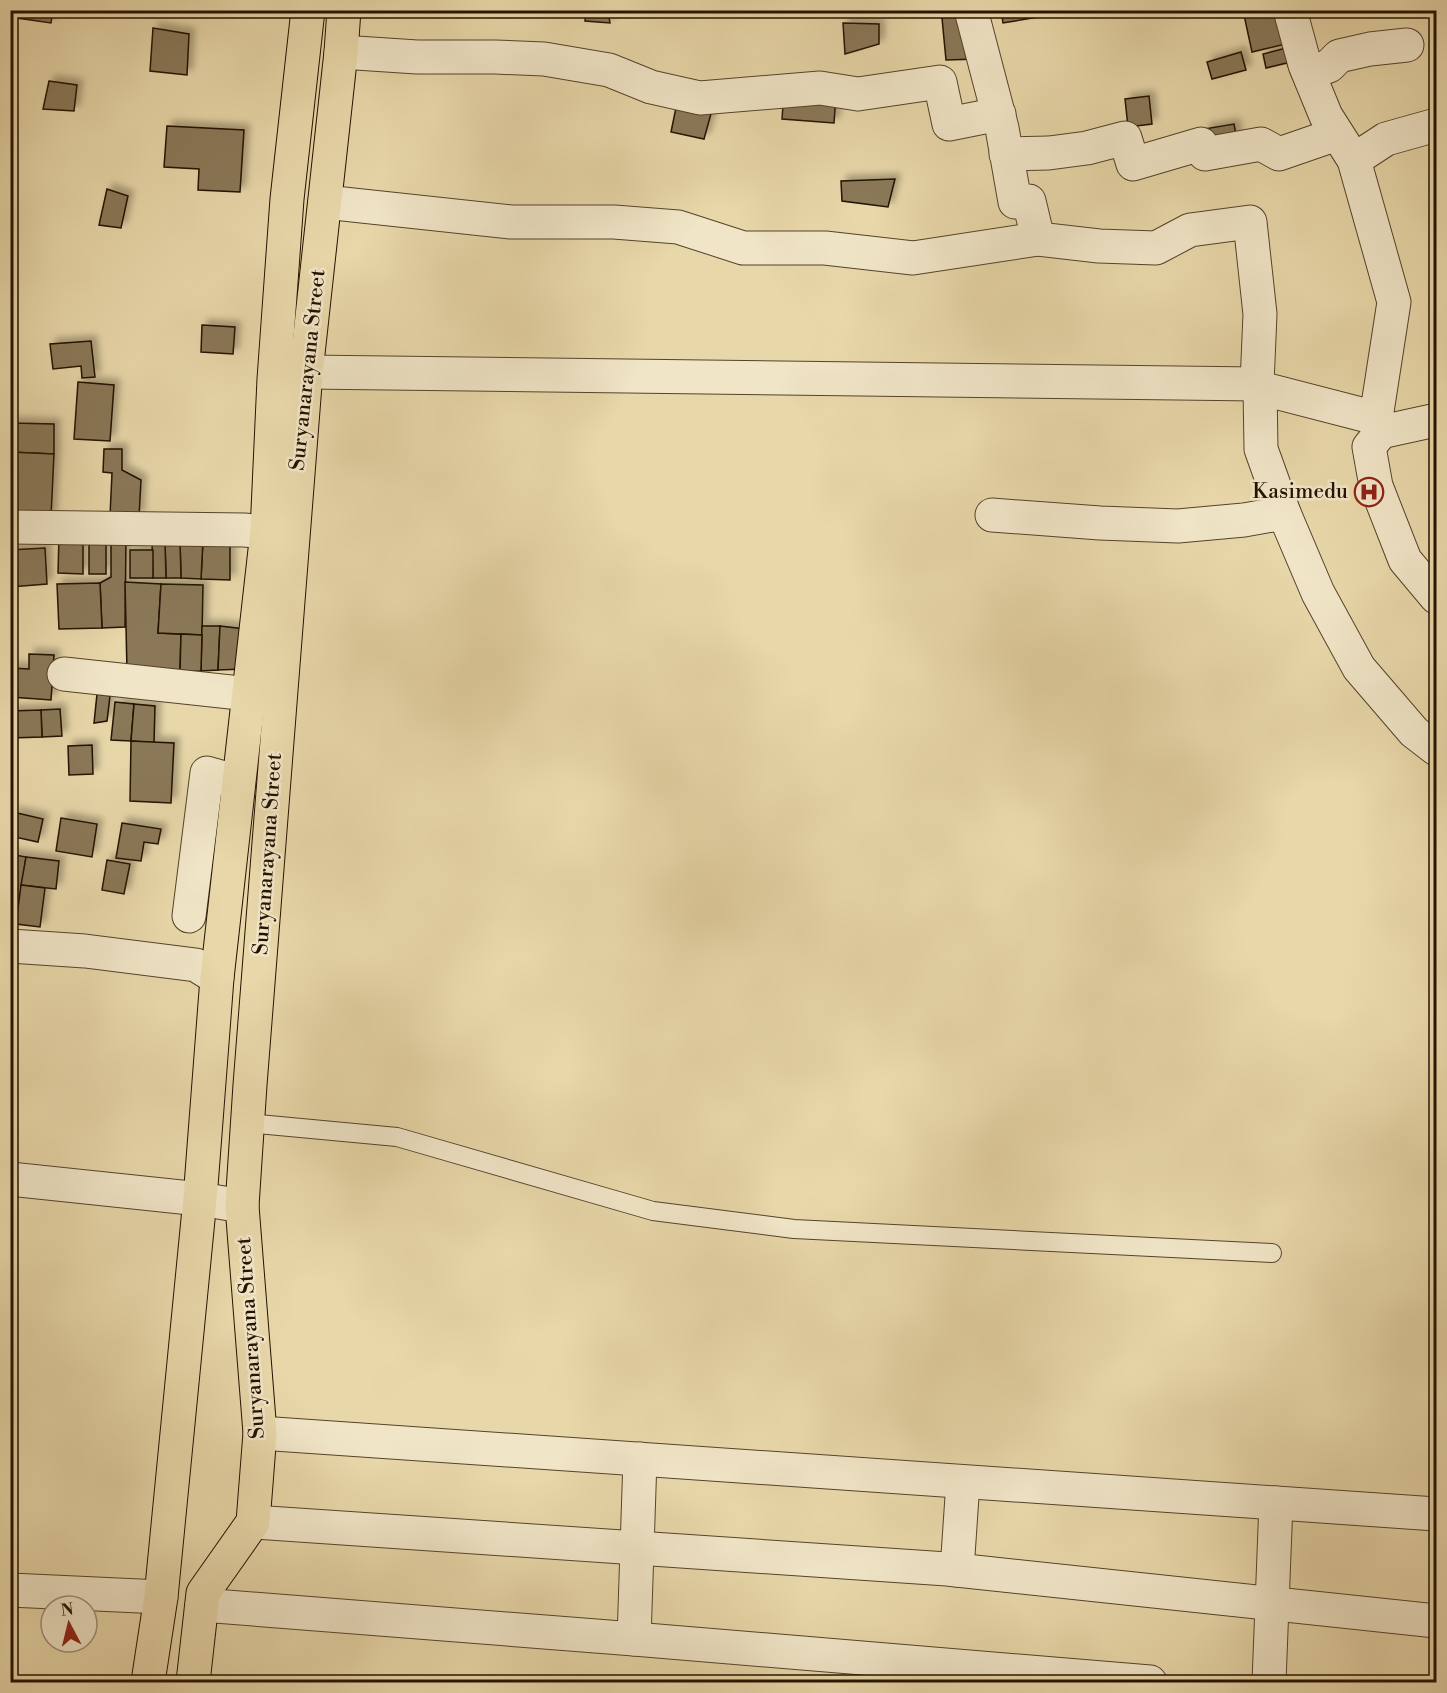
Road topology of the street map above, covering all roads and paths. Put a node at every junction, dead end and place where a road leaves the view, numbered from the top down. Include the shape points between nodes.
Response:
1 (308, 10) edge
2 (344, 10) edge
3 (971, 10) edge
4 (1290, 10) edge
5 (1407, 45) dead end
6 (341, 52) junction
7 (1308, 73) junction
8 (999, 114) junction
9 (1437, 124) edge
10 (1346, 147) junction
11 (1006, 154) junction
12 (325, 202) junction
13 (1038, 239) junction
14 (306, 372) junction
15 (1258, 386) junction
16 (1437, 420) edge
17 (1378, 425) junction
18 (1284, 513) junction
19 (992, 515) dead end
20 (10, 527) edge
21 (267, 532) junction
22 (1437, 597) edge
23 (64, 674) dead end
24 (249, 694) junction
25 (1437, 748) edge
26 (238, 782) junction
27 (189, 916) dead end
28 (10, 946) edge
29 (217, 978) junction
30 (247, 1123) junction
31 (10, 1179) edge
32 (200, 1199) junction
33 (242, 1206) junction
34 (1272, 1253) dead end
35 (260, 1433) junction
36 (640, 1459) junction
37 (963, 1482) junction
38 (1276, 1503) junction
39 (1437, 1514) edge
40 (253, 1522) junction
41 (637, 1548) junction
42 (957, 1570) junction
43 (10, 1590) edge
44 (161, 1597) junction
45 (1272, 1604) junction
46 (202, 1605) junction
47 (1437, 1621) edge
48 (634, 1639) junction
49 (148, 1683) edge
50 (193, 1683) edge
51 (1150, 1683) edge
52 (1269, 1683) edge

1 - 21 main road, Suryanarayana Street via 286,210
2 - 6 main road, Suryanarayana Street
3 - 8 street
4 - 7 street
5 - 7 street via 1339,56 1329,66
6 - 8 street via 544,59 609,70 651,87 700,98 820,88 858,94 940,82 949,124
6 - 12 main road, Suryanarayana Street
7 - 10 street via 1326,116
8 - 11 street
9 - 10 street
10 - 11 street via 1279,154 1261,144 1205,154 1201,144 1133,164 1125,138 1087,148
10 - 17 street via 1394,302
11 - 13 street via 1015,202 1029,201
12 - 13 street via 511,222 614,222 678,227 743,249 825,248 913,258
12 - 14 main road, Suryanarayana Street
13 - 15 street via 1156,248 1190,230 1250,222 1260,314
14 - 15 street
14 - 30 main road, Suryanarayana Street
15 - 17 street
15 - 18 street via 1261,449
16 - 17 street
17 - 22 street via 1369,447 1376,486 1405,560
18 - 19 street via 1178,526
18 - 25 street via 1318,593 1359,668 1414,732
20 - 21 street
21 - 24 main road, Suryanarayana Street
23 - 24 street
24 - 26 main road, Suryanarayana Street
26 - 27 street via 207,773
26 - 29 main road, Suryanarayana Street
28 - 29 street via 196,965
29 - 32 main road, Suryanarayana Street
30 - 33 main road, Suryanarayana Street
30 - 34 lane via 397,1137 653,1210 794,1229
31 - 32 street
32 - 33 street
32 - 44 main road, Suryanarayana Street
33 - 35 main road, Suryanarayana Street
35 - 36 street
35 - 40 main road, Suryanarayana Street
36 - 37 street
36 - 41 street
37 - 38 street
37 - 42 street
38 - 39 street
38 - 45 street
40 - 41 street
40 - 46 main road via 203,1593
41 - 42 street
41 - 48 street
42 - 45 street
43 - 44 street
44 - 49 main road, Suryanarayana Street
45 - 47 street
45 - 52 street
46 - 48 street
46 - 50 main road
48 - 51 street

